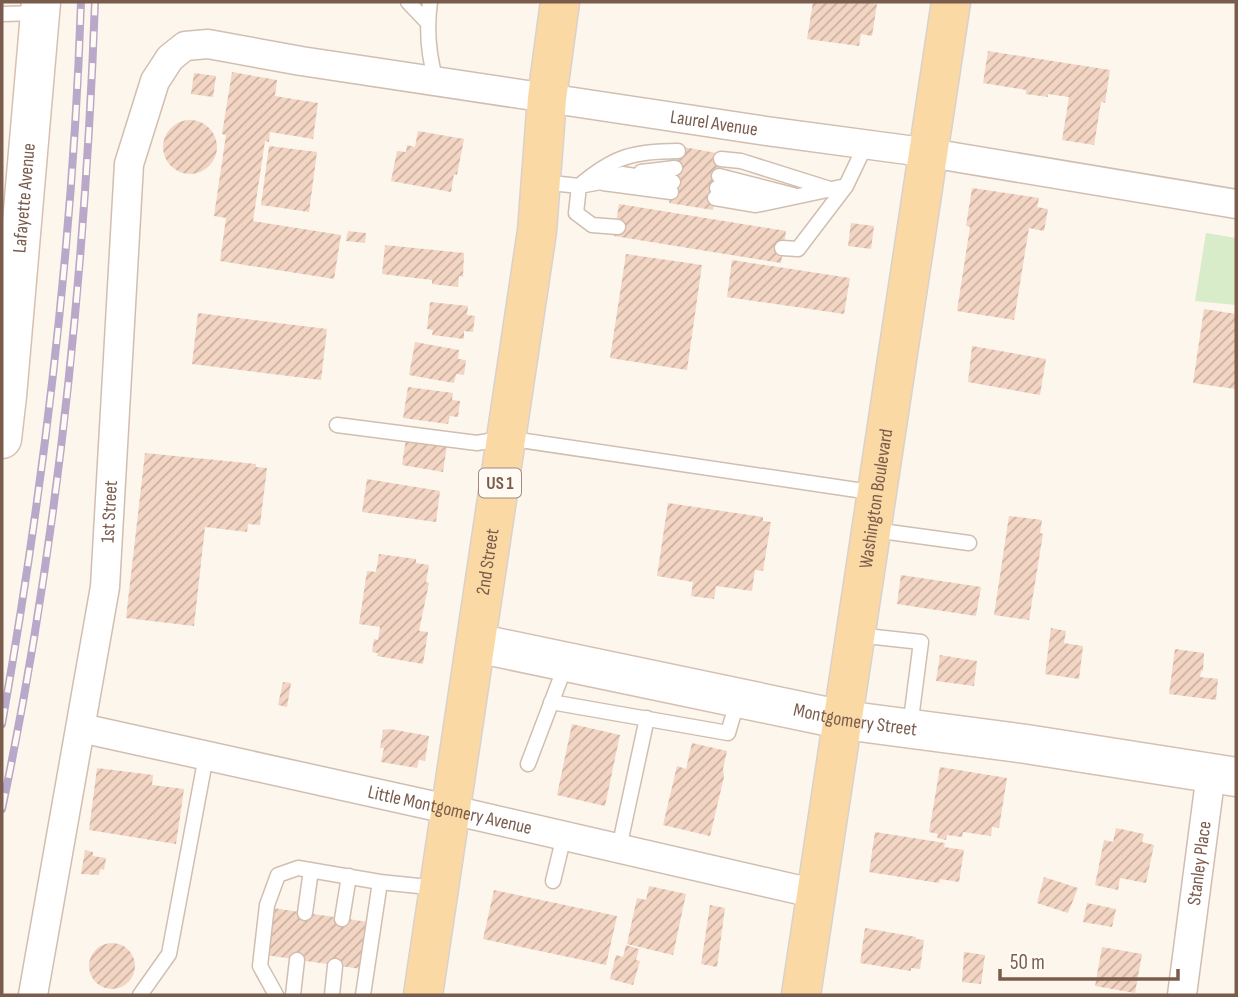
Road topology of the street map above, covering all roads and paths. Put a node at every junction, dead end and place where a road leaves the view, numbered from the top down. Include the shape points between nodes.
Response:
1 (408, 2) edge
2 (430, 2) edge
3 (560, 2) edge
4 (951, 2) edge
5 (40, 7) edge
6 (2, 14) edge
7 (428, 23) junction
8 (192, 44) joint
9 (436, 81) junction
10 (547, 98) junction
11 (866, 144) junction
12 (678, 151) dead end
13 (930, 153) junction
14 (721, 159) dead end
15 (541, 182) junction
16 (601, 182) junction
17 (579, 186) junction
18 (839, 188) junction
19 (792, 197) junction
20 (1236, 204) edge
21 (618, 227) dead end
22 (782, 248) dead end
23 (8, 317) edge
24 (337, 425) dead end
25 (506, 438) junction
26 (2, 439) edge
27 (876, 511) junction
28 (969, 543) dead end
29 (857, 635) junction
30 (476, 643) junction
31 (566, 663) junction
32 (738, 699) junction
33 (551, 702) junction
34 (646, 719) junction
35 (844, 720) junction
36 (81, 728) junction
37 (910, 729) junction
38 (206, 756) junction
39 (528, 764) dead end
40 (1224, 775) edge
41 (452, 810) junction
42 (564, 836) junction
43 (619, 848) junction
44 (311, 870) junction
45 (349, 876) junction
46 (553, 881) dead end
47 (380, 882) junction
48 (439, 888) junction
49 (817, 894) junction
50 (305, 913) dead end
51 (342, 919) dead end
52 (297, 960) dead end
53 (335, 965) dead end
54 (33, 995) edge
55 (139, 995) edge
56 (276, 995) edge
57 (293, 995) edge
58 (332, 995) edge
59 (363, 995) edge
60 (422, 995) edge
61 (801, 995) edge
62 (1182, 995) edge

1 - 7 lane
2 - 7 lane
3 - 10 main road, 2nd Street / US 1
4 - 13 main road, Washington Boulevard
5 - 6 lane
5 - 23 street, Lafayette Avenue via 16,205
7 - 9 lane via 429,56
8 - 9 street, Laurel Avenue
8 - 36 street, 1st Street via 161,69 129,164 104,587
9 - 10 street, Laurel Avenue
10 - 11 street, Laurel Avenue
10 - 15 main road, 2nd Street / US 1
11 - 13 street, Laurel Avenue
11 - 18 lane
12 - 17 lane via 629,155 598,170
13 - 20 street, Laurel Avenue
13 - 27 main road, Washington Boulevard
14 - 18 lane
15 - 17 lane
15 - 25 main road, 2nd Street / US 1
16 - 16 lane via 673,181 622,174
16 - 17 lane
17 - 21 lane via 576,213 592,225
18 - 19 lane
18 - 22 lane via 798,249
19 - 19 lane via 717,188 756,205
23 - 26 street, Lafayette Avenue
24 - 25 lane via 477,443
25 - 27 lane
25 - 30 main road, 2nd Street / US 1
27 - 28 lane
27 - 29 main road, Washington Boulevard
29 - 35 main road, Washington Boulevard
29 - 37 lane via 921,642
30 - 31 street, Montgomery Street
30 - 41 main road, 2nd Street / US 1
31 - 32 street, Montgomery Street
31 - 33 lane
32 - 34 lane via 728,733
32 - 35 street, Montgomery Street
33 - 34 lane
33 - 39 lane
34 - 43 lane
35 - 37 street, Montgomery Street
35 - 49 main road, Washington Boulevard
36 - 38 street, Little Montgomery Avenue
36 - 54 street, 1st Street
37 - 40 street, Montgomery Street
38 - 41 street, Little Montgomery Avenue
38 - 55 lane via 169,954
40 - 62 street, Stanley Place
41 - 42 street, Little Montgomery Avenue
41 - 48 main road, 2nd Street / US 1
42 - 43 street, Little Montgomery Avenue
42 - 46 lane
43 - 49 street, Little Montgomery Avenue
44 - 45 lane
44 - 50 lane
44 - 56 lane via 298,868 278,875 267,905 260,966
45 - 47 lane
45 - 51 lane
47 - 48 lane
47 - 59 lane
48 - 60 main road, 2nd Street / US 1
49 - 61 main road, Washington Boulevard
52 - 57 lane
53 - 58 lane

